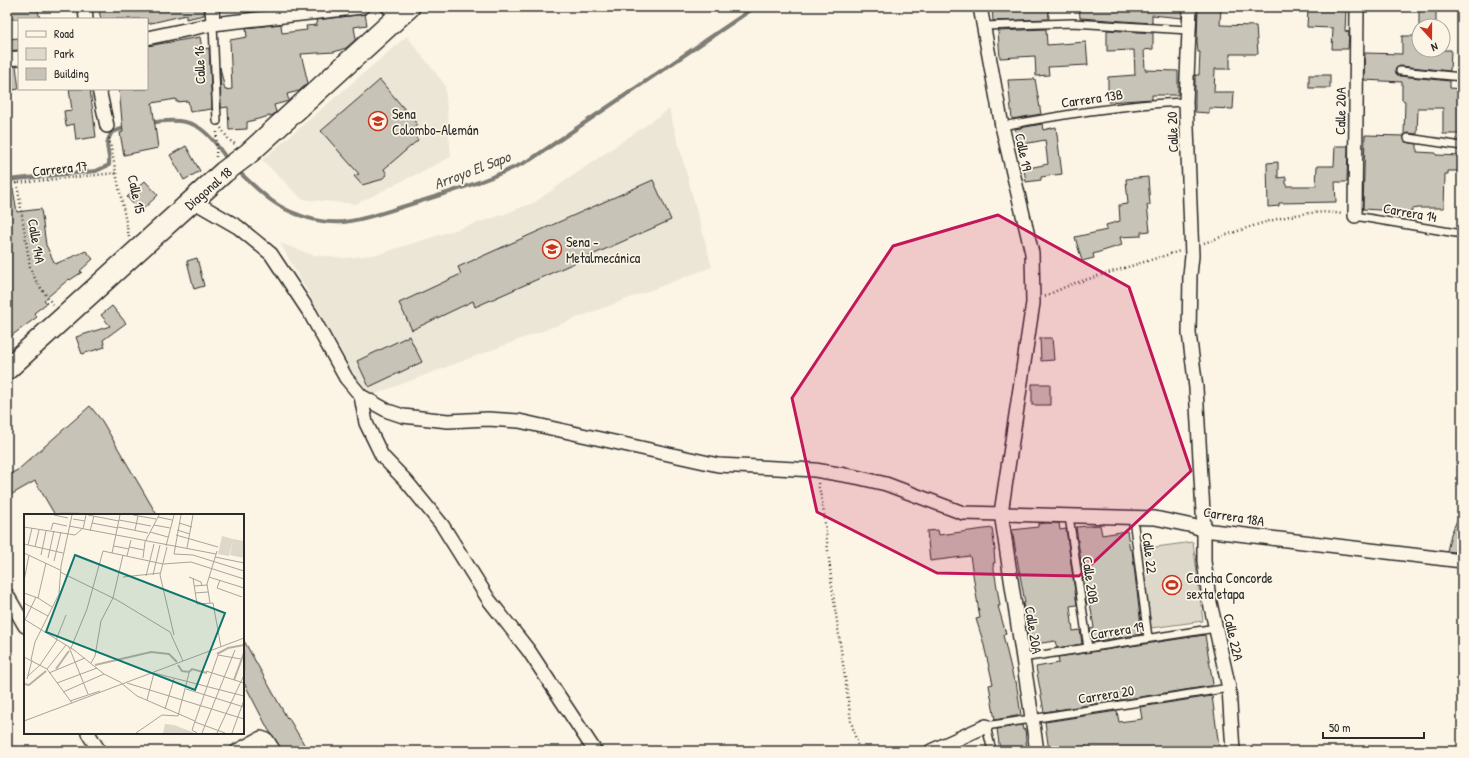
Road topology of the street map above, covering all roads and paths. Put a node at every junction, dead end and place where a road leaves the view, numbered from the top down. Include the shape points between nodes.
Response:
1 (85, 7) edge
2 (212, 7) edge
3 (362, 7) edge
4 (980, 7) edge
5 (1190, 7) edge
6 (1357, 7) edge
7 (402, 8) edge
8 (86, 18) edge
9 (213, 24) junction
10 (983, 26) junction
11 (1188, 30) junction
12 (148, 38) edge
13 (18, 58) edge
14 (7, 59) edge
15 (1400, 71) dead end
16 (1462, 77) edge
17 (99, 90) edge
18 (1186, 102) junction
19 (217, 121) joint
20 (107, 126) dead end
21 (1002, 126) junction
22 (217, 136) dead end
23 (1408, 138) dead end
24 (110, 140) dead end
25 (1462, 146) edge
26 (216, 150) dead end
27 (245, 156) junction
28 (116, 173) junction
29 (17, 183) junction
30 (7, 184) edge
31 (193, 201) junction
32 (1355, 216) joint
33 (1462, 234) edge
34 (133, 255) junction
35 (64, 317) junction
36 (7, 369) edge
37 (361, 396) junction
38 (815, 470) junction
39 (1001, 514) junction
40 (1069, 516) junction
41 (1133, 518) junction
42 (1204, 530) junction
43 (1462, 561) edge
44 (7, 595) edge
45 (24, 624) edge
46 (1216, 628) junction
47 (1148, 638) junction
48 (1088, 648) junction
49 (1022, 658) junction
50 (1229, 688) junction
51 (1032, 718) junction
52 (986, 726) junction
53 (89, 734) edge
54 (270, 745) edge
55 (99, 751) edge
56 (237, 751) edge
57 (595, 751) edge
58 (859, 751) edge
59 (931, 751) edge
60 (992, 751) edge
61 (1037, 751) edge
62 (1233, 751) edge

1 - 8 street
2 - 9 street, Calle 16
3 - 9 street
4 - 10 street, Calle 19
5 - 11 street, Calle 20
6 - 32 street, Calle 20A
7 - 27 main road, Diagonal 18
9 - 12 street
9 - 19 lane, Calle 16
10 - 11 lane via 1073,23
10 - 21 street, Calle 19
11 - 18 street, Calle 20
13 - 14 street
15 - 16 lane
17 - 20 street
18 - 21 lane, Carrera 13B via 1144,104
18 - 42 street, Calle 20 via 1192,256 1189,333 1196,388
19 - 27 path via 229,140
21 - 39 street, Calle 19 via 1032,253 1033,303
22 - 26 path
23 - 25 lane
24 - 28 path, Calle 15
27 - 31 main road, Diagonal 18
28 - 29 path, Carrera 17
28 - 34 path, Calle 15
29 - 30 path, Carrera 17
29 - 35 path, Calle 14A via 30,267 36,281
31 - 34 main road, Diagonal 18
31 - 37 street via 238,227 271,254 310,314 346,378
32 - 33 lane, Carrera 14
34 - 35 main road, Diagonal 18
35 - 36 main road, Diagonal 18
37 - 38 street, Carrera 18A via 403,416 448,421 519,421 718,465
37 - 57 street via 366,423 382,456 442,525 489,600 529,651
38 - 39 street, Carrera 18A via 886,484 963,513
38 - 58 path via 823,506 852,722
39 - 40 street, Carrera 18A
39 - 49 street, Calle 20A
40 - 41 street, Carrera 18A
40 - 48 lane, Calle 20B
41 - 42 street, Carrera 18A via 1155,518
41 - 47 lane, Calle 22
42 - 43 street, Carrera 18A
42 - 46 street, Calle 22A via 1204,561
44 - 45 street
46 - 47 lane, Carrera 19
46 - 50 street, Calle 22A
47 - 48 lane, Carrera 19
48 - 49 lane, Carrera 19
49 - 51 street, Calle 20A
50 - 51 lane, Carrera 20
50 - 62 street, Calle 22A
51 - 52 lane, Carrera 20
51 - 61 street, Calle 20A
52 - 59 street
52 - 60 lane
53 - 55 street
54 - 56 street via 261,738

